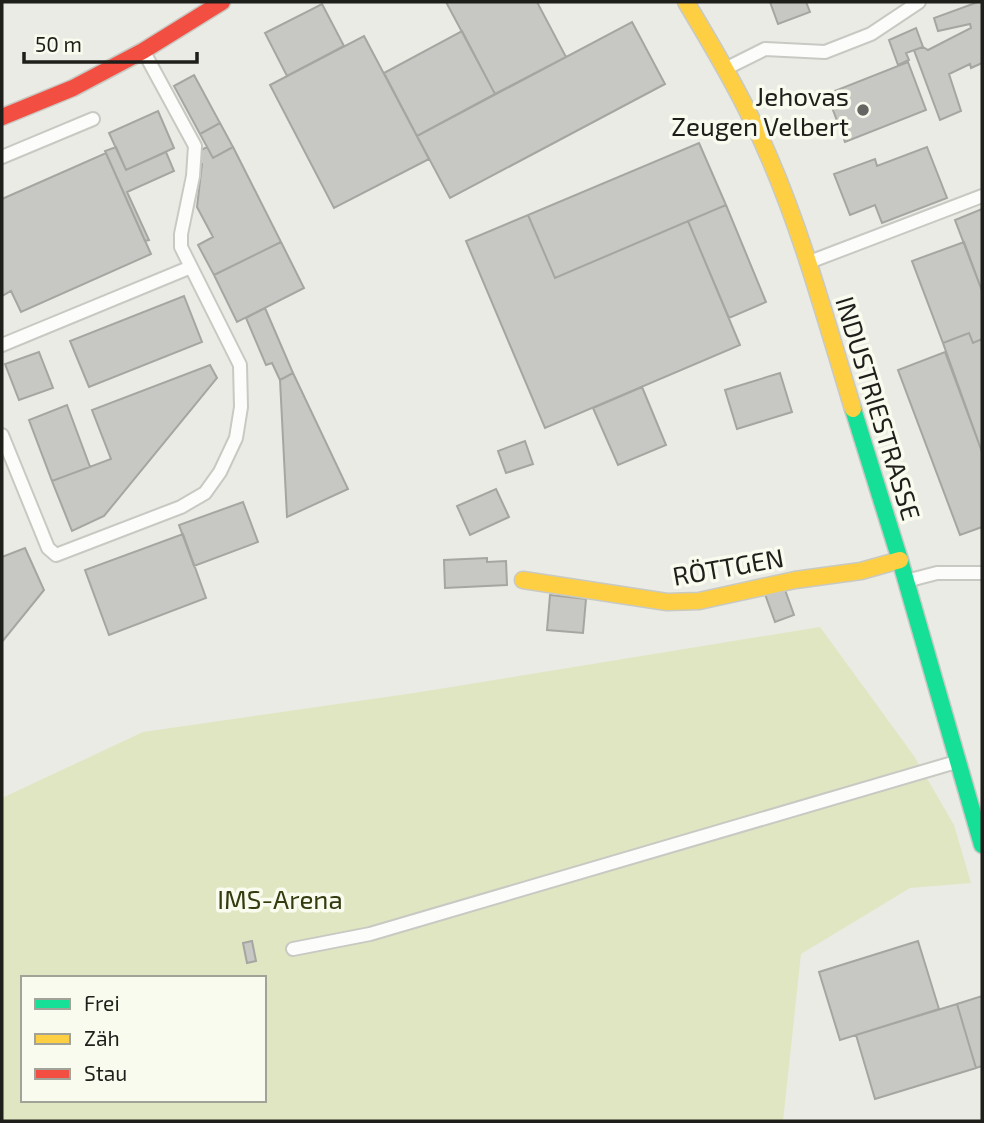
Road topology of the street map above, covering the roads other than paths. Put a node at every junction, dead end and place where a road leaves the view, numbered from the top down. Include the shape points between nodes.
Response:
1 (222, 2) edge
2 (686, 2) edge
3 (919, 2) edge
4 (143, 51) junction
5 (726, 69) junction
6 (2, 117) edge
7 (93, 119) dead end
8 (2, 157) edge
9 (982, 195) edge
10 (808, 262) junction
11 (191, 267) junction
12 (2, 345) edge
13 (2, 435) edge
14 (900, 560) junction
15 (982, 573) edge
16 (523, 580) dead end
17 (906, 581) junction
18 (959, 761) junction
19 (982, 845) edge
20 (293, 949) dead end

1 - 4 street
2 - 5 street, INDUSTRIESTRASSE
3 - 5 lane via 871,34 825,52 765,49
4 - 6 street via 73,88
4 - 11 lane via 195,146 181,234 181,247
5 - 10 street, INDUSTRIESTRASSE via 769,156
7 - 8 lane
9 - 10 lane
10 - 14 street, INDUSTRIESTRASSE
11 - 12 lane
11 - 13 lane via 240,365 236,439 205,493 181,507 57,555 48,548
14 - 16 street, RÖTTGEN via 699,601 667,602
14 - 17 street, INDUSTRIESTRASSE
15 - 17 lane via 937,573
17 - 18 street, INDUSTRIESTRASSE
18 - 19 street, INDUSTRIESTRASSE
18 - 20 lane via 370,934

